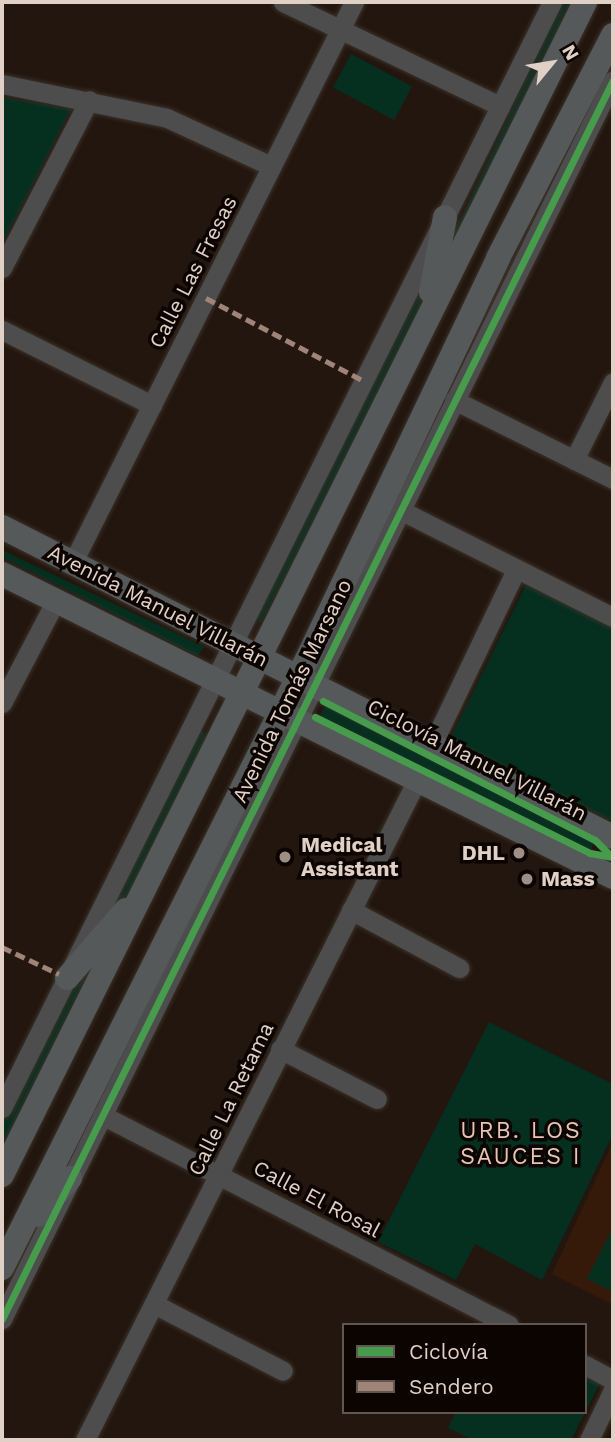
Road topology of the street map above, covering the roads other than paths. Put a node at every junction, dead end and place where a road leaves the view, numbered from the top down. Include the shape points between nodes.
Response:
1 (283, 2) edge
2 (354, 2) edge
3 (552, 2) edge
4 (585, 2) edge
5 (341, 27) junction
6 (613, 35) edge
7 (613, 79) edge
8 (2, 84) edge
9 (89, 100) junction
10 (500, 106) junction
11 (271, 166) junction
12 (445, 217) junction
13 (2, 268) edge
14 (426, 322) junction
15 (2, 330) edge
16 (613, 382) edge
17 (454, 400) junction
18 (152, 405) junction
19 (573, 460) junction
20 (613, 480) edge
21 (400, 510) junction
22 (2, 527) edge
23 (73, 562) junction
24 (516, 570) junction
25 (2, 574) edge
26 (55, 600) junction
27 (613, 617) edge
28 (234, 646) junction
29 (258, 658) junction
30 (217, 680) junction
31 (306, 681) junction
32 (242, 691) junction
33 (2, 703) edge
34 (290, 714) junction
35 (432, 745) junction
36 (418, 778) junction
37 (613, 837) edge
38 (613, 877) edge
39 (150, 884) junction
40 (351, 911) junction
41 (458, 968) dead end
42 (67, 978) junction
43 (280, 1049) junction
44 (106, 1082) junction
45 (377, 1099) dead end
46 (2, 1108) edge
47 (102, 1115) junction
48 (219, 1174) junction
49 (2, 1175) edge
50 (70, 1178) junction
51 (17, 1238) junction
52 (2, 1268) edge
53 (154, 1304) junction
54 (2, 1319) edge
55 (505, 1323) edge
56 (587, 1366) edge
57 (283, 1371) dead end
58 (613, 1380) edge
59 (613, 1390) edge
60 (85, 1440) edge
61 (589, 1440) edge

1 - 5 street
2 - 5 street, Calle Las Fresas
3 - 10 street
4 - 14 main road, Avenida Tomás Marsano
5 - 10 street
5 - 11 street, Calle Las Fresas
6 - 31 main road, Avenida Tomás Marsano via 498,258
7 - 17 street, Avenida Tomás Marsano
8 - 9 street
9 - 11 street via 167,118
9 - 13 street
10 - 12 street
11 - 18 street, Calle Las Fresas
12 - 14 main road
12 - 28 street
14 - 29 main road, Avenida Tomás Marsano
15 - 18 street
16 - 19 street
17 - 19 street
17 - 21 street, Avenida Tomás Marsano
18 - 23 street, Calle Las Fresas
19 - 20 street
21 - 24 street
21 - 31 street, Avenida Tomás Marsano
22 - 23 main road, Avenida Manuel Villarán
23 - 28 main road, Avenida Manuel Villarán
24 - 27 street
24 - 35 street
25 - 26 main road, Avenida Manuel Villarán
26 - 30 main road, Avenida Manuel Villarán
26 - 33 street
28 - 29 main road, Avenida Manuel Villarán
28 - 30 street
29 - 31 main road, Avenida Manuel Villarán
29 - 32 main road, Avenida Tomás Marsano
30 - 32 main road, Avenida Manuel Villarán
30 - 42 street
31 - 34 main road, Avenida Tomás Marsano
31 - 35 main road, Avenida Manuel Villarán
32 - 34 main road, Avenida Manuel Villarán
32 - 39 main road, Avenida Tomás Marsano
34 - 36 main road, Avenida Manuel Villarán
34 - 44 main road, Avenida Tomás Marsano
35 - 37 main road, Avenida Manuel Villarán
36 - 38 main road, Avenida Manuel Villarán
36 - 40 street, Calle La Retama
39 - 42 main road
39 - 49 main road, Avenida Tomás Marsano
40 - 41 street
40 - 43 street, Calle La Retama
42 - 46 street
43 - 45 street
43 - 48 street, Calle La Retama
44 - 47 street, Avenida Tomás Marsano
44 - 51 main road, Avenida Tomás Marsano
47 - 48 street, Calle El Rosal
47 - 50 street, Avenida Tomás Marsano
48 - 53 street, Calle La Retama
48 - 55 street, Calle El Rosal
50 - 51 main road
50 - 54 street, Avenida Tomás Marsano
51 - 52 main road, Avenida Tomás Marsano
53 - 57 street
53 - 60 street, Calle La Retama
56 - 58 street
59 - 61 street

